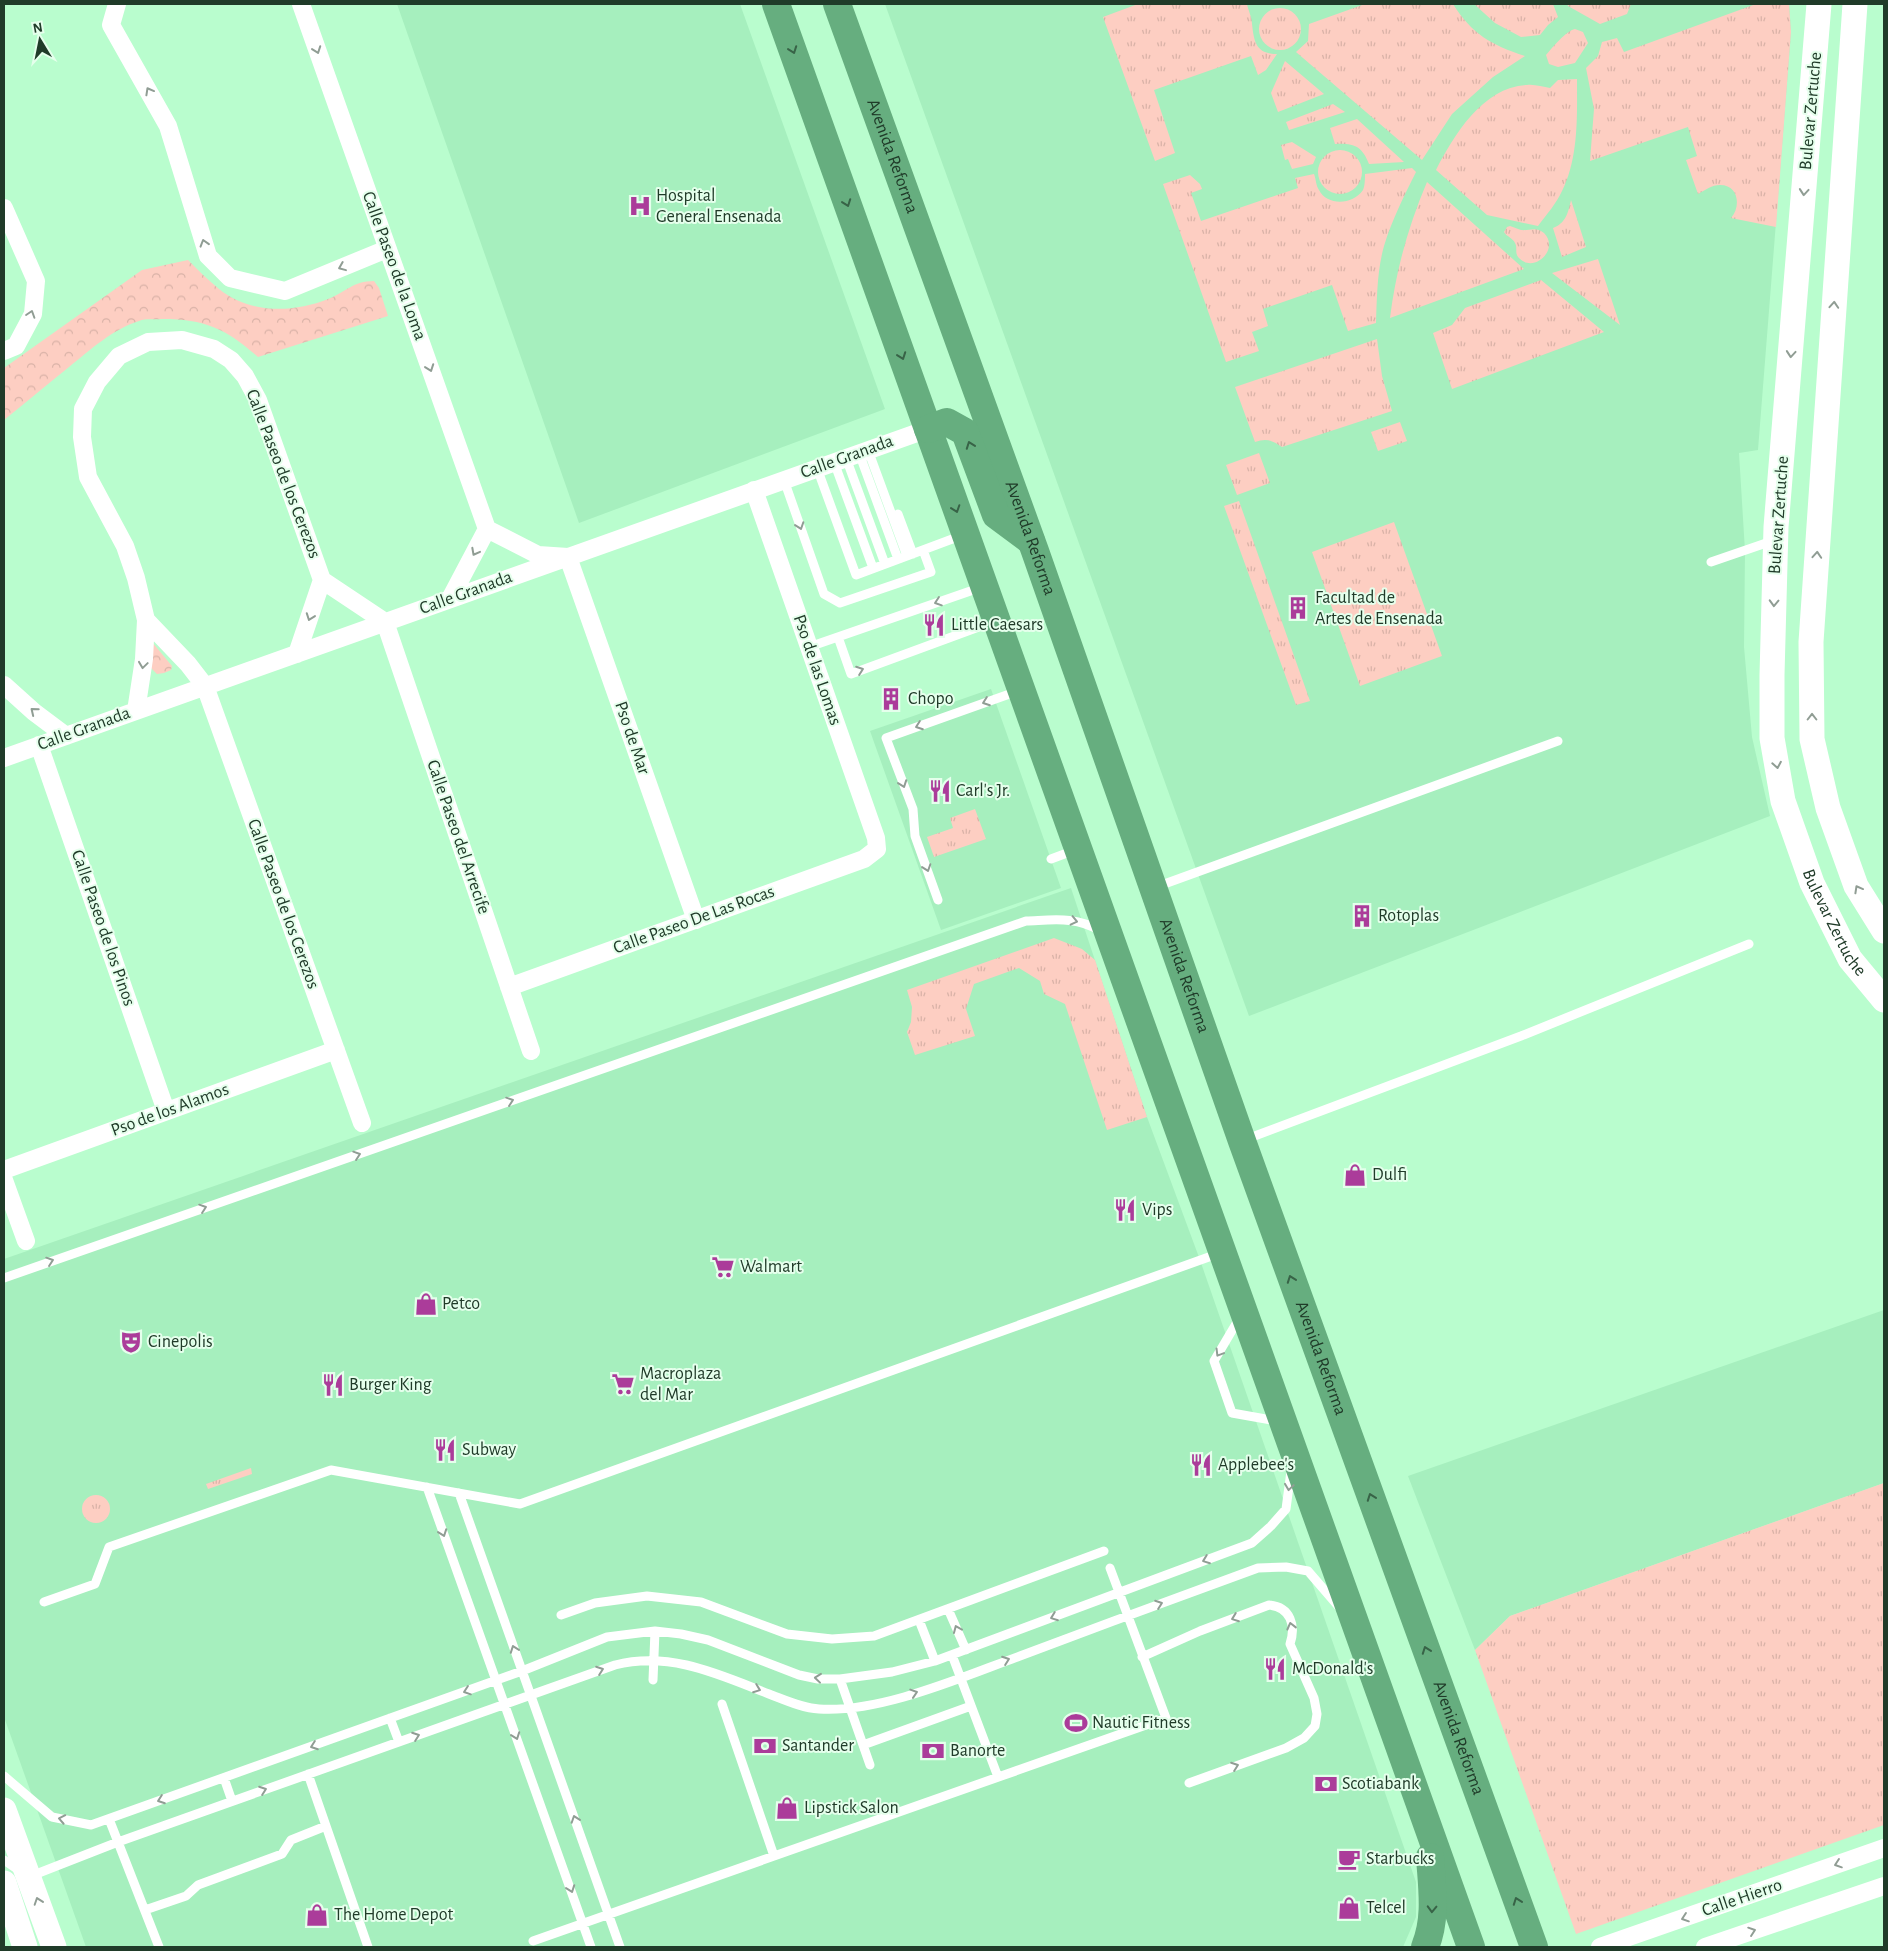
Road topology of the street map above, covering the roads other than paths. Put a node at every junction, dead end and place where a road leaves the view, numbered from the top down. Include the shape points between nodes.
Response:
1 (104, 4) edge
2 (117, 4) edge
3 (301, 4) edge
4 (776, 4) edge
5 (838, 4) edge
6 (1820, 4) edge
7 (1855, 4) edge
8 (112, 24) junction
9 (4, 208) edge
10 (388, 249) junction
11 (4, 351) edge
12 (928, 428) junction
13 (844, 458) junction
14 (784, 480) junction
15 (754, 490) junction
16 (487, 529) junction
17 (965, 534) junction
18 (1776, 540) junction
19 (1031, 541) junction
20 (923, 550) junction
21 (568, 557) junction
22 (1711, 562) dead end
23 (887, 563) junction
24 (322, 580) junction
25 (984, 586) junction
26 (450, 599) junction
27 (146, 620) junction
28 (996, 621) junction
29 (385, 622) junction
30 (838, 637) junction
31 (809, 647) junction
32 (297, 654) junction
33 (4, 686) edge
34 (205, 686) junction
35 (1021, 690) junction
36 (136, 711) junction
37 (66, 736) junction
38 (1558, 741) dead end
39 (40, 745) junction
40 (4, 758) edge
41 (877, 849) joint
42 (1078, 849) junction
43 (1051, 859) dead end
44 (1153, 888) junction
45 (938, 900) dead end
46 (696, 920) junction
47 (1884, 930) edge
48 (1749, 944) dead end
49 (1121, 968) junction
50 (509, 987) junction
51 (1884, 1000) edge
52 (336, 1050) junction
53 (531, 1051) dead end
54 (166, 1111) junction
55 (362, 1123) dead end
56 (1242, 1141) junction
57 (4, 1170) edge
58 (4, 1180) edge
59 (26, 1241) dead end
60 (1222, 1252) junction
61 (4, 1278) edge
62 (1244, 1311) junction
63 (1283, 1422) junction
64 (427, 1487) junction
65 (459, 1493) junction
66 (1104, 1551) dead end
67 (1110, 1568) dead end
68 (1119, 1592) junction
69 (44, 1602) dead end
70 (948, 1608) junction
71 (561, 1615) dead end
72 (1128, 1616) junction
73 (919, 1620) junction
74 (1356, 1626) junction
75 (654, 1631) junction
76 (966, 1650) junction
77 (952, 1655) junction
78 (1142, 1657) junction
79 (654, 1660) junction
80 (935, 1661) junction
81 (522, 1671) junction
82 (961, 1677) junction
83 (840, 1679) junction
84 (496, 1680) junction
85 (653, 1680) dead end
86 (531, 1695) junction
87 (505, 1704) junction
88 (722, 1704) dead end
89 (971, 1706) junction
90 (850, 1707) junction
91 (390, 1718) junction
92 (399, 1742) junction
93 (863, 1745) junction
94 (870, 1765) dead end
95 (308, 1774) junction
96 (4, 1776) edge
97 (998, 1777) junction
98 (224, 1778) junction
99 (1189, 1783) dead end
100 (232, 1801) junction
101 (4, 1810) edge
102 (109, 1819) junction
103 (326, 1826) junction
104 (1429, 1826) junction
105 (118, 1842) junction
106 (1884, 1848) edge
107 (774, 1856) junction
108 (4, 1860) edge
109 (29, 1877) junction
110 (4, 1883) edge
111 (1884, 1886) edge
112 (145, 1910) junction
113 (608, 1914) junction
114 (583, 1923) junction
115 (533, 1941) dead end
116 (25, 1947) edge
117 (54, 1947) edge
118 (159, 1947) edge
119 (368, 1947) edge
120 (592, 1947) edge
121 (620, 1947) edge
122 (1425, 1947) edge
123 (1471, 1947) edge
124 (1534, 1947) edge
125 (1600, 1947) edge
126 (1706, 1947) edge

1 - 8 street
2 - 8 street
3 -> 10 street, Calle Paseo de la Loma
4 -> 12 highway
5 - 19 highway, Avenida Reforma
6 -> 18 main road, Bulevar Zertuche
47 -> 7 main road, Bulevar Zertuche via 1856,886 1828,808 1812,739 1811,642
10 -> 8 street via 285,291 230,278 208,256 168,126
11 -> 9 street via 16,346 33,314 36,281
10 -> 16 street, Calle Paseo de la Loma
12 - 13 street, Calle Granada
12 -> 17 highway
19 -> 12 highway via 996,514 965,432 948,422
13 - 14 street, Calle Granada
13 - 23 lane
13 - 23 lane
13 - 23 lane
13 - 23 lane
13 - 23 lane via 856,575
14 - 15 street, Calle Granada
14 -> 20 lane via 824,594 840,603 930,572
15 - 21 street, Calle Granada
15 - 31 street, Pso de las Lomas
16 - 21 street via 538,555
16 -> 26 street
17 - 20 lane
17 - 25 highway
18 - 22 lane
18 -> 51 main road, Bulevar Zertuche via 1772,738 1783,802 1812,883 1850,959
19 - 44 highway, Avenida Reforma
20 - 23 lane
21 - 26 street, Calle Granada
21 - 46 street, Pso de Mar
24 - 27 street, Calle Paseo de los Cerezos via 258,400 245,376 231,360 214,349 182,340 148,342 119,356 97,382 83,409 82,437 88,477 125,546
24 - 29 street
24 -> 32 street, Calle Paseo de los Cerezos
25 - 28 highway
25 -> 30 lane
26 - 29 street, Calle Granada
27 - 34 street
27 -> 36 street
30 -> 28 lane via 851,674
28 - 35 highway
29 - 32 street, Calle Granada
29 - 50 street, Calle Paseo del Arrecife
30 - 31 lane
31 - 41 street, Pso de las Lomas via 876,838
32 - 34 street, Calle Granada
37 -> 33 street
34 - 36 street, Calle Granada
34 - 52 street, Calle Paseo de los Cerezos
35 - 42 highway
35 -> 45 lane via 886,738 913,809 915,836
36 - 37 street, Calle Granada
37 - 39 street, Calle Granada
38 - 44 lane
39 - 40 street, Calle Granada
39 - 54 street, Calle Paseo de los Pinos
41 - 46 street, Calle Paseo De Las Rocas via 864,859
42 - 43 lane
42 - 49 highway
44 - 56 highway, Avenida Reforma
46 - 50 street, Calle Paseo De Las Rocas
48 - 56 lane via 1521,1036
49 - 60 highway
61 -> 49 lane via 1026,921 1066,919 1089,924 1104,933
50 - 53 street, Calle Paseo del Arrecife
52 - 54 street, Pso de los Alamos
52 - 55 street, Calle Paseo de los Cerezos
54 - 57 street, Pso de los Alamos
124 -> 56 highway, Avenida Reforma
58 - 59 street
60 - 62 highway
60 - 65 lane via 520,1504
62 - 63 highway
62 -> 63 lane via 1214,1361 1232,1413
63 -> 68 lane via 1292,1467 1286,1509 1272,1526 1252,1542
63 - 74 highway
64 - 65 lane
64 - 69 lane via 331,1470 109,1547 95,1584
64 -> 84 lane
81 -> 65 lane
66 - 70 lane
67 - 68 lane
68 - 72 lane
68 -> 76 lane
70 - 73 lane
76 -> 70 lane
71 - 73 lane via 595,1603 647,1596 701,1602 787,1634 832,1639 874,1636
72 -> 74 lane via 1258,1568 1286,1567 1308,1571
72 - 78 lane
82 -> 72 lane
73 - 80 lane
74 - 104 highway
75 - 79 lane
75 - 81 lane via 607,1638
83 -> 75 lane via 799,1675 708,1640
76 - 77 lane
77 - 80 lane
77 - 82 lane
78 - 97 lane via 1166,1718
99 -> 78 lane via 1286,1748 1304,1738 1315,1726 1314,1698 1290,1644 1293,1634 1291,1621 1285,1610 1269,1605
79 - 85 lane
86 -> 79 lane via 616,1665 634,1660
79 -> 90 lane via 680,1662 798,1704 819,1709
80 - 83 lane via 892,1672
81 - 84 lane
81 - 86 lane
82 - 89 lane
90 -> 82 lane via 878,1703
83 - 90 lane
84 - 87 lane
84 -> 91 lane
86 - 87 lane
113 -> 86 lane
92 -> 87 lane
87 -> 114 lane
88 - 107 lane
89 - 93 lane
89 - 97 lane
90 - 93 lane
91 - 92 lane
91 -> 98 lane
92 - 95 lane
93 - 94 lane
100 -> 95 lane
95 - 103 lane
102 -> 96 lane via 91,1824 52,1817
97 - 107 lane
98 - 100 lane
98 -> 102 lane
100 - 105 lane
101 - 109 main road
102 - 105 lane
103 - 112 lane via 291,1840 282,1854 198,1886 186,1896
103 - 119 lane
104 -> 122 highway via 1433,1907 1431,1933
104 - 123 highway
105 - 109 lane
105 - 112 lane
106 -> 125 street, Calle Hierro
107 - 113 lane
108 - 109 lane
117 -> 109 main road
110 - 116 main road
126 -> 111 street, Calle Hierro
112 - 118 lane
113 - 114 lane
113 - 121 lane
114 - 115 lane
114 - 120 lane

